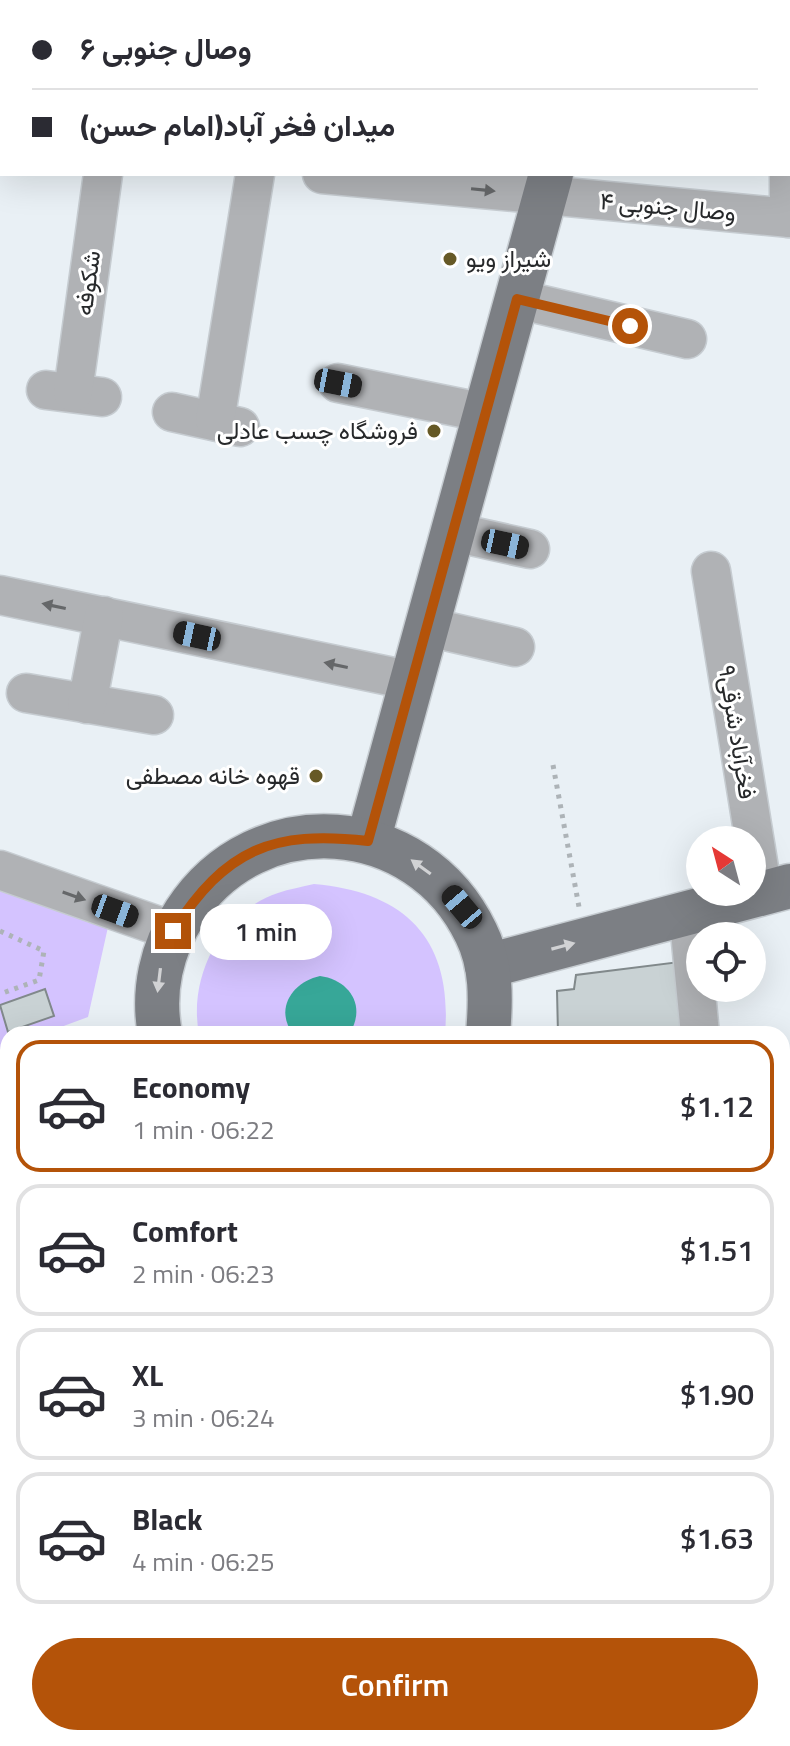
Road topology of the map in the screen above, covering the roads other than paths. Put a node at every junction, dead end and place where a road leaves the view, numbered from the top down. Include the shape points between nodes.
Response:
1 (103, 176) edge
2 (255, 176) edge
3 (355, 176) edge
4 (790, 176) edge
5 (548, 185) edge
6 (790, 218) edge
7 (517, 299) junction
8 (687, 339) dead end
9 (338, 383) dead end
10 (74, 393) dead end
11 (172, 412) dead end
12 (486, 413) junction
13 (453, 532) junction
14 (530, 549) dead end
15 (711, 571) dead end
16 (0, 595) edge
17 (104, 616) junction
18 (428, 627) junction
19 (515, 647) dead end
20 (413, 681) junction
21 (26, 693) dead end
22 (87, 704) junction
23 (154, 715) dead end
24 (368, 841) junction
25 (0, 870) edge
26 (777, 889) edge
27 (688, 911) junction
28 (173, 931) junction
29 (487, 966) junction
30 (159, 1026) edge
31 (489, 1026) edge
32 (699, 1026) edge

1 - 10 street, شکوفه
2 - 11 street via 227,424
3 -> 5 street, وصال جنوبی ۴
4 - 6 street
5 - 6 street, وصال جنوبی ۴
5 - 7 main road
7 - 8 street
7 - 12 main road
9 - 12 street
12 - 13 main road
13 - 14 street
13 - 18 main road
15 - 26 street, فخرآباد شرقی۹
17 -> 16 street
20 -> 17 street
17 - 22 street
18 - 19 street
18 - 20 main road
20 - 24 main road
21 - 22 street
22 - 23 street
24 - 28 main road via 320,835 281,840 246,855 196,895
29 -> 24 main road via 462,907 441,883 405,856
25 -> 28 street
26 - 27 main road
29 -> 27 main road
27 - 32 street
28 -> 30 main road via 159,973
29 - 31 main road

